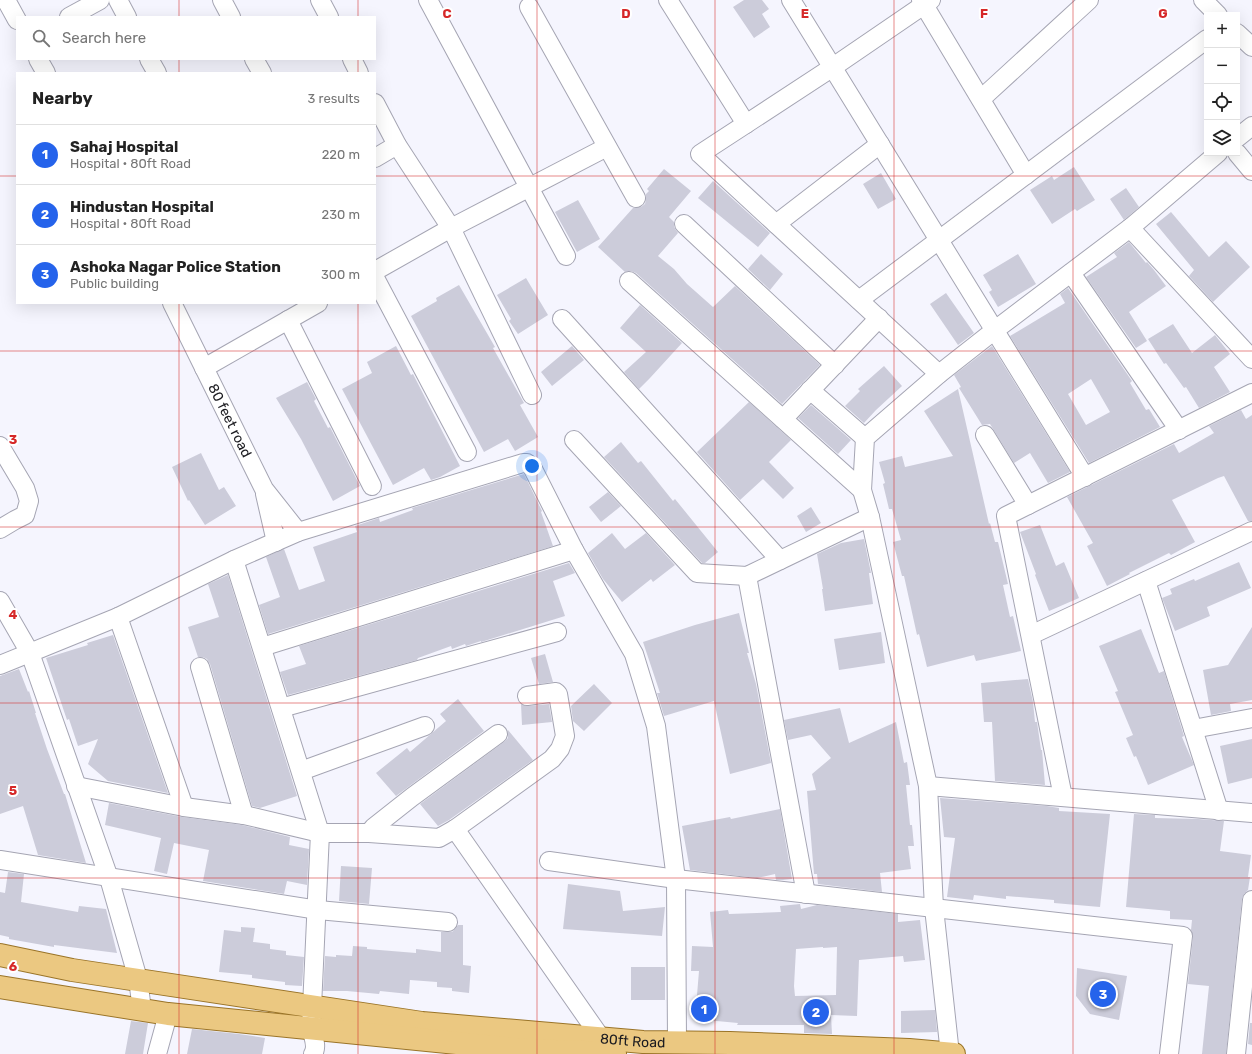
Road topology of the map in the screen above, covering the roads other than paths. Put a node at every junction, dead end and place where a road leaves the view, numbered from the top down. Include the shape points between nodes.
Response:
1 (6, 0) edge
2 (100, 0) edge
3 (118, 0) edge
4 (222, 0) edge
5 (320, 0) edge
6 (428, 0) edge
7 (668, 0) edge
8 (791, 0) edge
9 (1089, 0) edge
10 (1203, 0) edge
11 (925, 2) edge
12 (528, 8) dead end
13 (1215, 12) edge
14 (71, 16) edge
15 (126, 16) edge
16 (230, 16) edge
17 (328, 16) edge
18 (16, 18) edge
19 (1240, 36) edge
20 (1204, 41) edge
21 (1252, 47) edge
22 (39, 60) edge
23 (150, 60) edge
24 (255, 60) edge
25 (352, 60) edge
26 (833, 67) junction
27 (45, 72) edge
28 (156, 72) edge
29 (261, 72) edge
30 (358, 72) edge
31 (981, 99) junction
32 (376, 105) edge
33 (746, 124) junction
34 (1252, 126) edge
35 (1240, 136) edge
36 (880, 144) junction
37 (397, 145) junction
38 (607, 147) junction
39 (1214, 156) edge
40 (1240, 156) edge
41 (376, 157) edge
42 (1252, 171) edge
43 (1026, 175) junction
44 (529, 188) junction
45 (636, 198) dead end
46 (684, 224) dead end
47 (776, 224) junction
48 (451, 228) junction
49 (1130, 228) junction
50 (939, 240) junction
51 (566, 256) dead end
52 (376, 270) edge
53 (1071, 273) junction
54 (376, 280) edge
55 (629, 281) dead end
56 (859, 300) junction
57 (172, 304) edge
58 (316, 304) edge
59 (879, 318) junction
60 (562, 319) dead end
61 (288, 320) junction
62 (995, 330) junction
63 (1252, 359) edge
64 (835, 365) junction
65 (204, 368) junction
66 (939, 374) junction
67 (810, 390) junction
68 (1252, 393) edge
69 (532, 395) dead end
70 (783, 419) junction
71 (1179, 430) junction
72 (985, 435) dead end
73 (865, 438) junction
74 (574, 440) dead end
75 (0, 446) edge
76 (467, 452) dead end
77 (1085, 477) junction
78 (372, 486) dead end
79 (264, 489) junction
80 (862, 490) junction
81 (1028, 505) junction
82 (870, 517) junction
83 (0, 529) edge
84 (298, 532) junction
85 (1250, 537) edge
86 (276, 542) junction
87 (574, 550) junction
88 (234, 560) junction
89 (780, 560) junction
90 (748, 576) junction
91 (1146, 581) junction
92 (0, 601) edge
93 (118, 617) junction
94 (557, 632) dead end
95 (1031, 635) junction
96 (262, 647) junction
97 (30, 653) junction
98 (0, 665) edge
99 (200, 667) dead end
100 (527, 696) dead end
101 (281, 708) junction
102 (1252, 718) edge
103 (425, 726) dead end
104 (1193, 728) junction
105 (498, 734) dead end
106 (301, 771) junction
107 (76, 786) junction
108 (928, 786) junction
109 (1063, 797) junction
110 (184, 807) junction
111 (1219, 811) junction
112 (1252, 813) edge
113 (244, 815) junction
114 (455, 829) junction
115 (320, 833) junction
116 (369, 833) junction
117 (1, 858) edge
118 (549, 861) dead end
119 (109, 878) junction
120 (676, 879) junction
121 (806, 894) junction
122 (1252, 900) edge
123 (934, 908) junction
124 (318, 910) junction
125 (448, 922) dead end
126 (0, 955) edge
127 (138, 980) junction
128 (0, 987) edge
129 (312, 1007) junction
130 (142, 1010) junction
131 (168, 1014) junction
132 (311, 1029) junction
133 (601, 1038) junction
134 (677, 1042) junction
135 (526, 1052) edge
136 (157, 1054) edge
137 (313, 1054) edge
138 (623, 1054) edge
139 (950, 1054) edge
140 (954, 1054) edge
141 (1169, 1054) edge
142 (1236, 1054) edge

1 - 18 street
2 - 14 street
3 - 15 street
4 - 16 street
5 - 17 street
6 - 44 street
7 - 33 street
8 - 26 street
9 - 31 street
10 - 13 street
11 - 26 street
11 - 31 street
12 - 38 street
19 - 21 street
20 - 43 street
22 - 27 street
23 - 28 street
24 - 29 street
25 - 30 street
26 - 33 street
26 - 36 street
31 - 43 street
32 - 37 street
33 - 47 street via 700,154
34 - 35 street
36 - 47 street
36 - 50 street
37 - 41 street
37 - 48 street
38 - 44 street
38 - 45 street
39 - 49 street
40 - 42 street
43 - 50 street
44 - 48 street
44 - 51 street
46 - 64 street
47 - 56 street
48 - 52 street
48 - 69 street
49 - 53 street
49 - 63 street
50 - 56 street
50 - 62 street
53 - 62 street
53 - 71 street
54 - 76 street
55 - 70 street
56 - 59 street
57 - 65 street, 80 feet road
58 - 61 street
59 - 64 street
59 - 66 street
60 - 89 street
61 - 65 street
61 - 78 street
62 - 66 street
62 - 77 street
64 - 67 street
65 - 79 street, 80 feet road
66 - 73 street
67 - 70 street
67 - 73 street
68 - 71 street
70 - 80 street
71 - 77 street
72 - 81 street
73 - 80 street
74 - 90 street via 697,572
75 - 83 street via 25,488 29,501 25,515
77 - 81 street
79 - 84 street, 80 feet road
79 - 86 street
80 - 82 street
81 - 95 street via 1006,516
82 - 89 street
82 - 108 street
84 - 86 street
84 - 87 street via 527,463 532,468
85 - 91 street
86 - 88 street
87 - 96 street
87 - 120 street via 634,654 656,726
88 - 93 street
88 - 96 street
89 - 90 street
90 - 121 street
91 - 95 street
91 - 104 street
92 - 97 street
93 - 97 street
93 - 110 street
94 - 101 street
95 - 109 street
96 - 101 street
97 - 98 street
97 - 107 street
99 - 113 street
100 - 114 street via 556,692 558,694 565,736 560,748 552,759
101 - 106 street
102 - 104 street
103 - 106 street
104 - 111 street
105 - 116 street via 412,797
106 - 115 street
107 - 110 street
107 - 119 street
108 - 109 street
108 - 123 street
109 - 111 street
110 - 113 street
111 - 112 street
113 - 115 street
114 - 116 street via 439,838
114 - 133 street
115 - 116 street
115 - 124 street
117 - 119 street
118 - 120 street
119 - 124 street
119 - 127 street
120 - 121 street
120 - 134 street
121 - 123 street
122 - 142 street
123 - 139 street
123 - 141 street via 1183,936
124 - 125 street
124 - 129 street
126 - 127 main road, 80ft Road
127 - 129 main road, 80ft Road
127 - 130 street
128 - 130 main road
129 - 132 street
129 - 133 main road, 80ft Road via 422,1023
130 - 131 main road
131 - 132 main road
131 - 136 street
132 - 135 main road
132 - 137 street via 315,1041
133 - 134 main road, 80ft Road
134 - 139 main road, 80ft Road via 886,1049
135 - 138 main road
139 - 140 main road, 80ft Road

